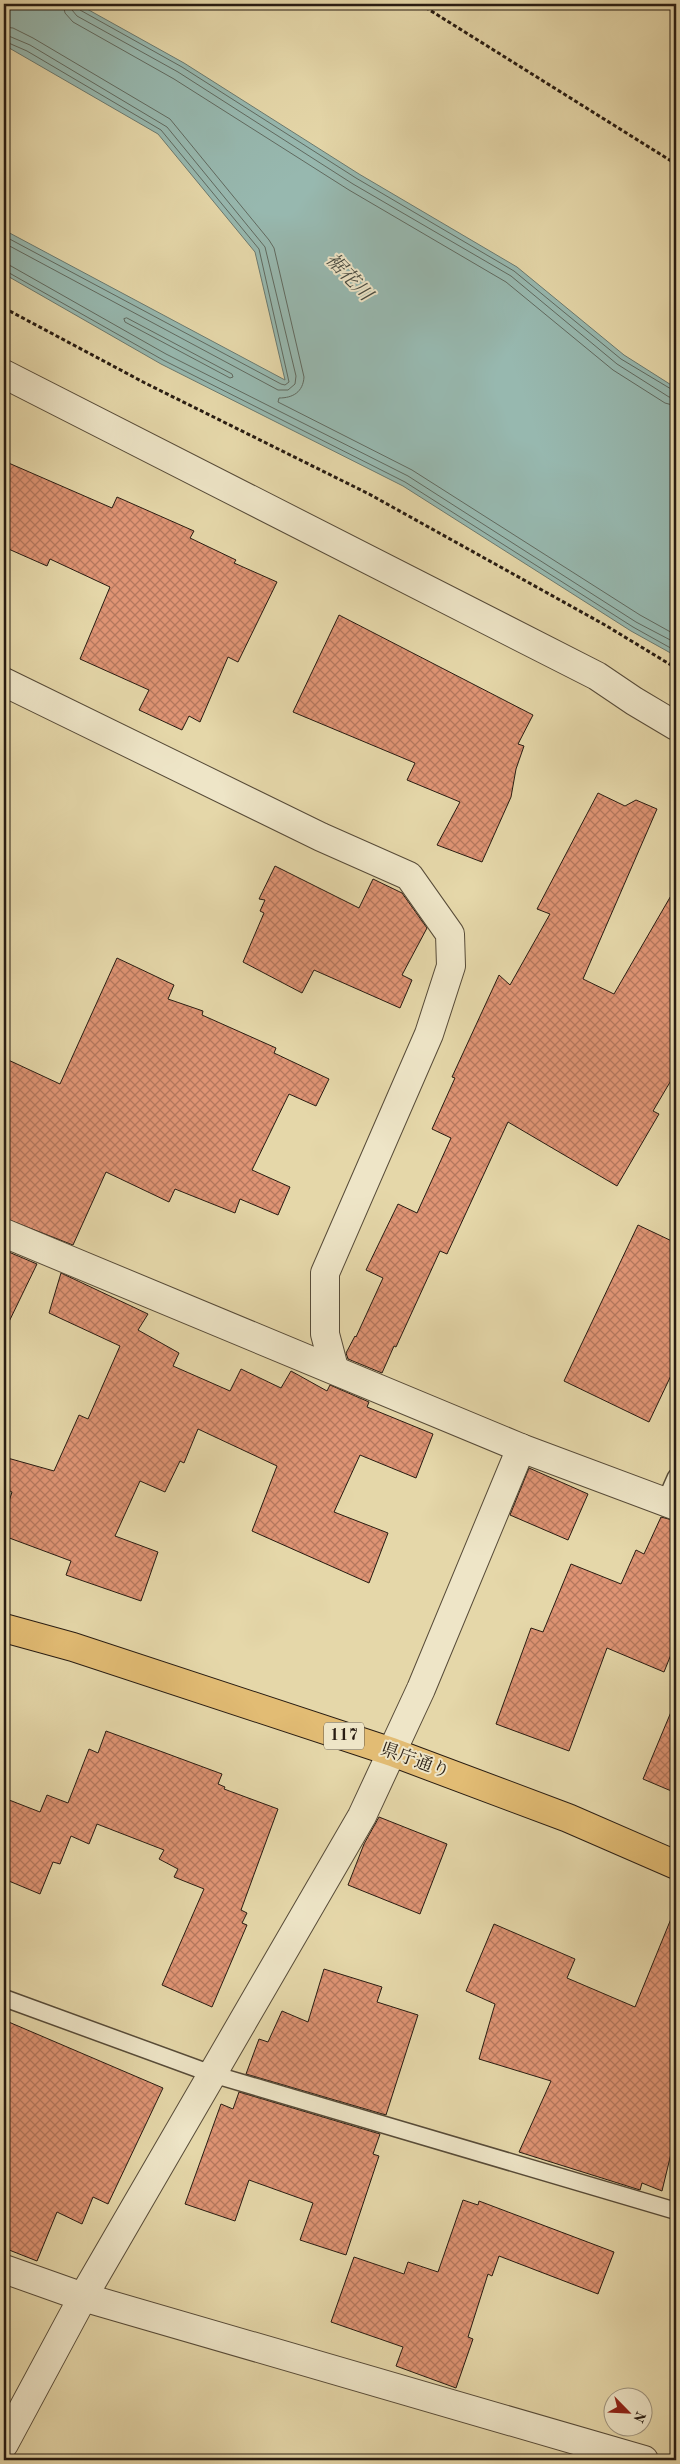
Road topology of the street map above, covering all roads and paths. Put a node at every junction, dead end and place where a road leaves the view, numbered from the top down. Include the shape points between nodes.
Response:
1 (420, 4) edge
2 (676, 164) edge
3 (4, 308) edge
4 (4, 374) edge
5 (676, 668) edge
6 (4, 682) edge
7 (676, 726) edge
8 (4, 1233) edge
9 (334, 1368) junction
10 (521, 1448) junction
11 (676, 1477) edge
12 (671, 1504) edge
13 (4, 1628) edge
14 (392, 1752) junction
15 (676, 1865) edge
16 (4, 1998) edge
17 (212, 2074) junction
18 (676, 2211) edge
19 (4, 2269) edge
20 (83, 2297) junction
21 (4, 2444) edge
22 (644, 2460) edge

1 - 2 path
3 - 5 path via 145,383 369,494
4 - 7 street via 597,676
6 - 9 street via 321,838 409,876 450,934 451,966 429,1034 325,1273 325,1334
8 - 9 street
9 - 10 street
10 - 12 street
10 - 14 street
11 - 12 lane
13 - 14 highway, 県庁通り / 117 via 73,1647
14 - 15 highway, 県庁通り / 117 via 568,1818
14 - 17 street via 362,1816
16 - 17 lane
17 - 18 lane
17 - 20 street
19 - 20 street
20 - 21 street
20 - 22 street

